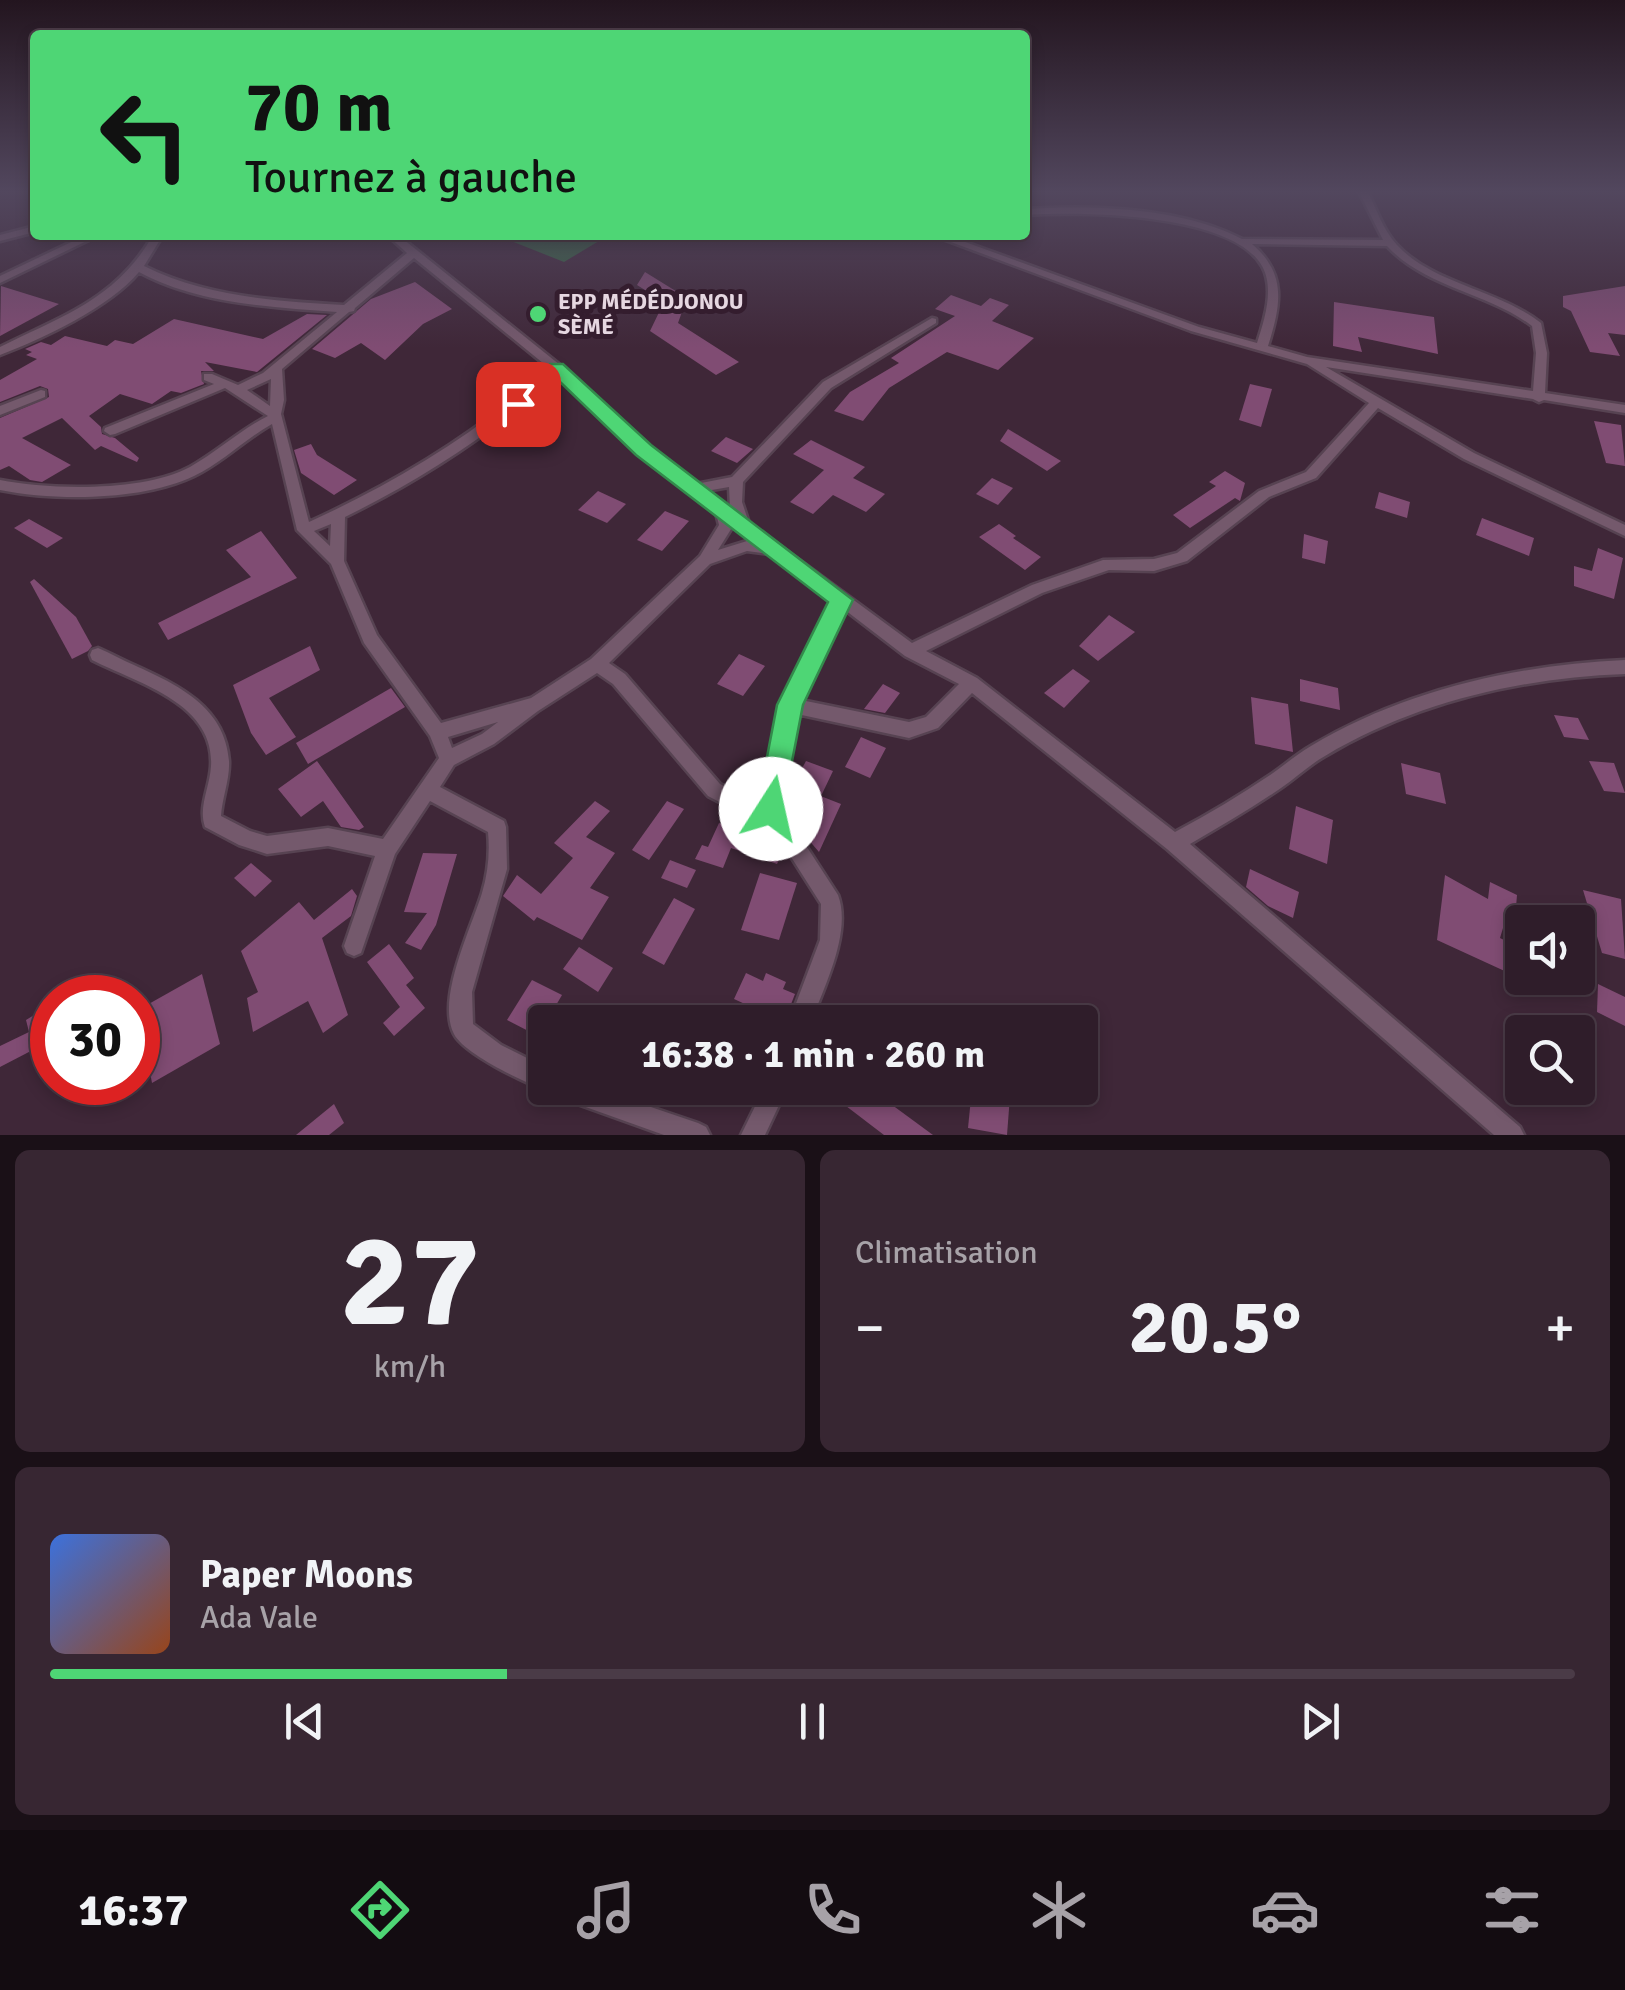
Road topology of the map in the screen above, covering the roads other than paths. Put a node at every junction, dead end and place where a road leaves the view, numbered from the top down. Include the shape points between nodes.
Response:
1 (77, 243) edge
2 (154, 243) edge
3 (400, 243) edge
4 (957, 243) edge
5 (1242, 243) edge
6 (1390, 243) edge
7 (412, 254) junction
8 (141, 268) junction
9 (0, 280) edge
10 (350, 309) junction
11 (932, 321) dead end
12 (1261, 348) junction
13 (0, 351) edge
14 (1306, 360) junction
15 (556, 368) junction
16 (276, 369) junction
17 (208, 377) dead end
18 (222, 385) junction
19 (238, 388) junction
20 (40, 394) dead end
21 (1539, 398) junction
22 (1376, 404) junction
23 (0, 411) edge
24 (1624, 411) edge
25 (275, 416) junction
26 (110, 431) dead end
27 (736, 481) junction
28 (0, 485) edge
29 (693, 489) junction
30 (722, 509) junction
31 (338, 516) junction
32 (742, 524) junction
33 (304, 530) junction
34 (1625, 531) edge
35 (778, 549) junction
36 (705, 560) junction
37 (337, 561) junction
38 (842, 600) junction
39 (911, 651) junction
40 (98, 655) dead end
41 (597, 664) junction
42 (1625, 667) edge
43 (971, 683) junction
44 (536, 704) junction
45 (790, 705) junction
46 (437, 732) junction
47 (448, 759) junction
48 (428, 790) junction
49 (771, 809) junction
50 (1174, 843) junction
51 (386, 849) junction
52 (354, 946) dead end
53 (806, 1005) edge
54 (528, 1071) edge
55 (612, 1105) edge
56 (768, 1105) edge
57 (698, 1135) edge
58 (753, 1135) edge
59 (1512, 1135) edge

1 - 9 street
2 - 8 street
3 - 7 street
4 - 12 street
5 - 12 street via 1262,259 1272,281 1271,318
6 - 21 street via 1410,262 1514,308 1537,325 1545,358 1536,376
7 - 10 street
7 - 15 street
8 - 10 street via 168,282 225,294
8 - 13 street via 101,300
10 - 16 street
11 - 27 street via 827,385
12 - 14 street
14 - 21 street
14 - 22 street
15 - 29 street
15 - 31 street via 480,433
16 - 19 street
16 - 25 street
17 - 18 street
18 - 19 street
18 - 26 street
19 - 25 street
20 - 23 street
21 - 24 street
22 - 34 street
22 - 39 street via 1311,475 1264,494 1182,557 1154,565 1108,564 1037,589
25 - 28 street via 182,477 56,492
25 - 33 street
27 - 29 street
27 - 32 street
29 - 30 street
30 - 32 street
30 - 36 street via 726,526
31 - 33 street
31 - 37 street
32 - 35 street
33 - 37 street
35 - 36 street via 746,546
35 - 38 street
36 - 41 street
37 - 46 street via 370,638
38 - 39 street
38 - 45 street
39 - 43 street
40 - 51 street via 179,695 212,725 220,760 211,814 217,824 267,844 328,837
41 - 44 street
41 - 49 street via 619,679 714,790
42 - 50 street via 1532,674 1399,711 1319,750
43 - 45 street via 932,722 909,730
43 - 50 street
44 - 46 street
44 - 47 street
45 - 49 street
46 - 47 street
47 - 48 street
48 - 51 street
48 - 54 street via 497,827 486,916 460,996 463,1030
49 - 53 street via 831,902 830,940
50 - 59 street
51 - 52 street
55 - 57 street
56 - 58 street

